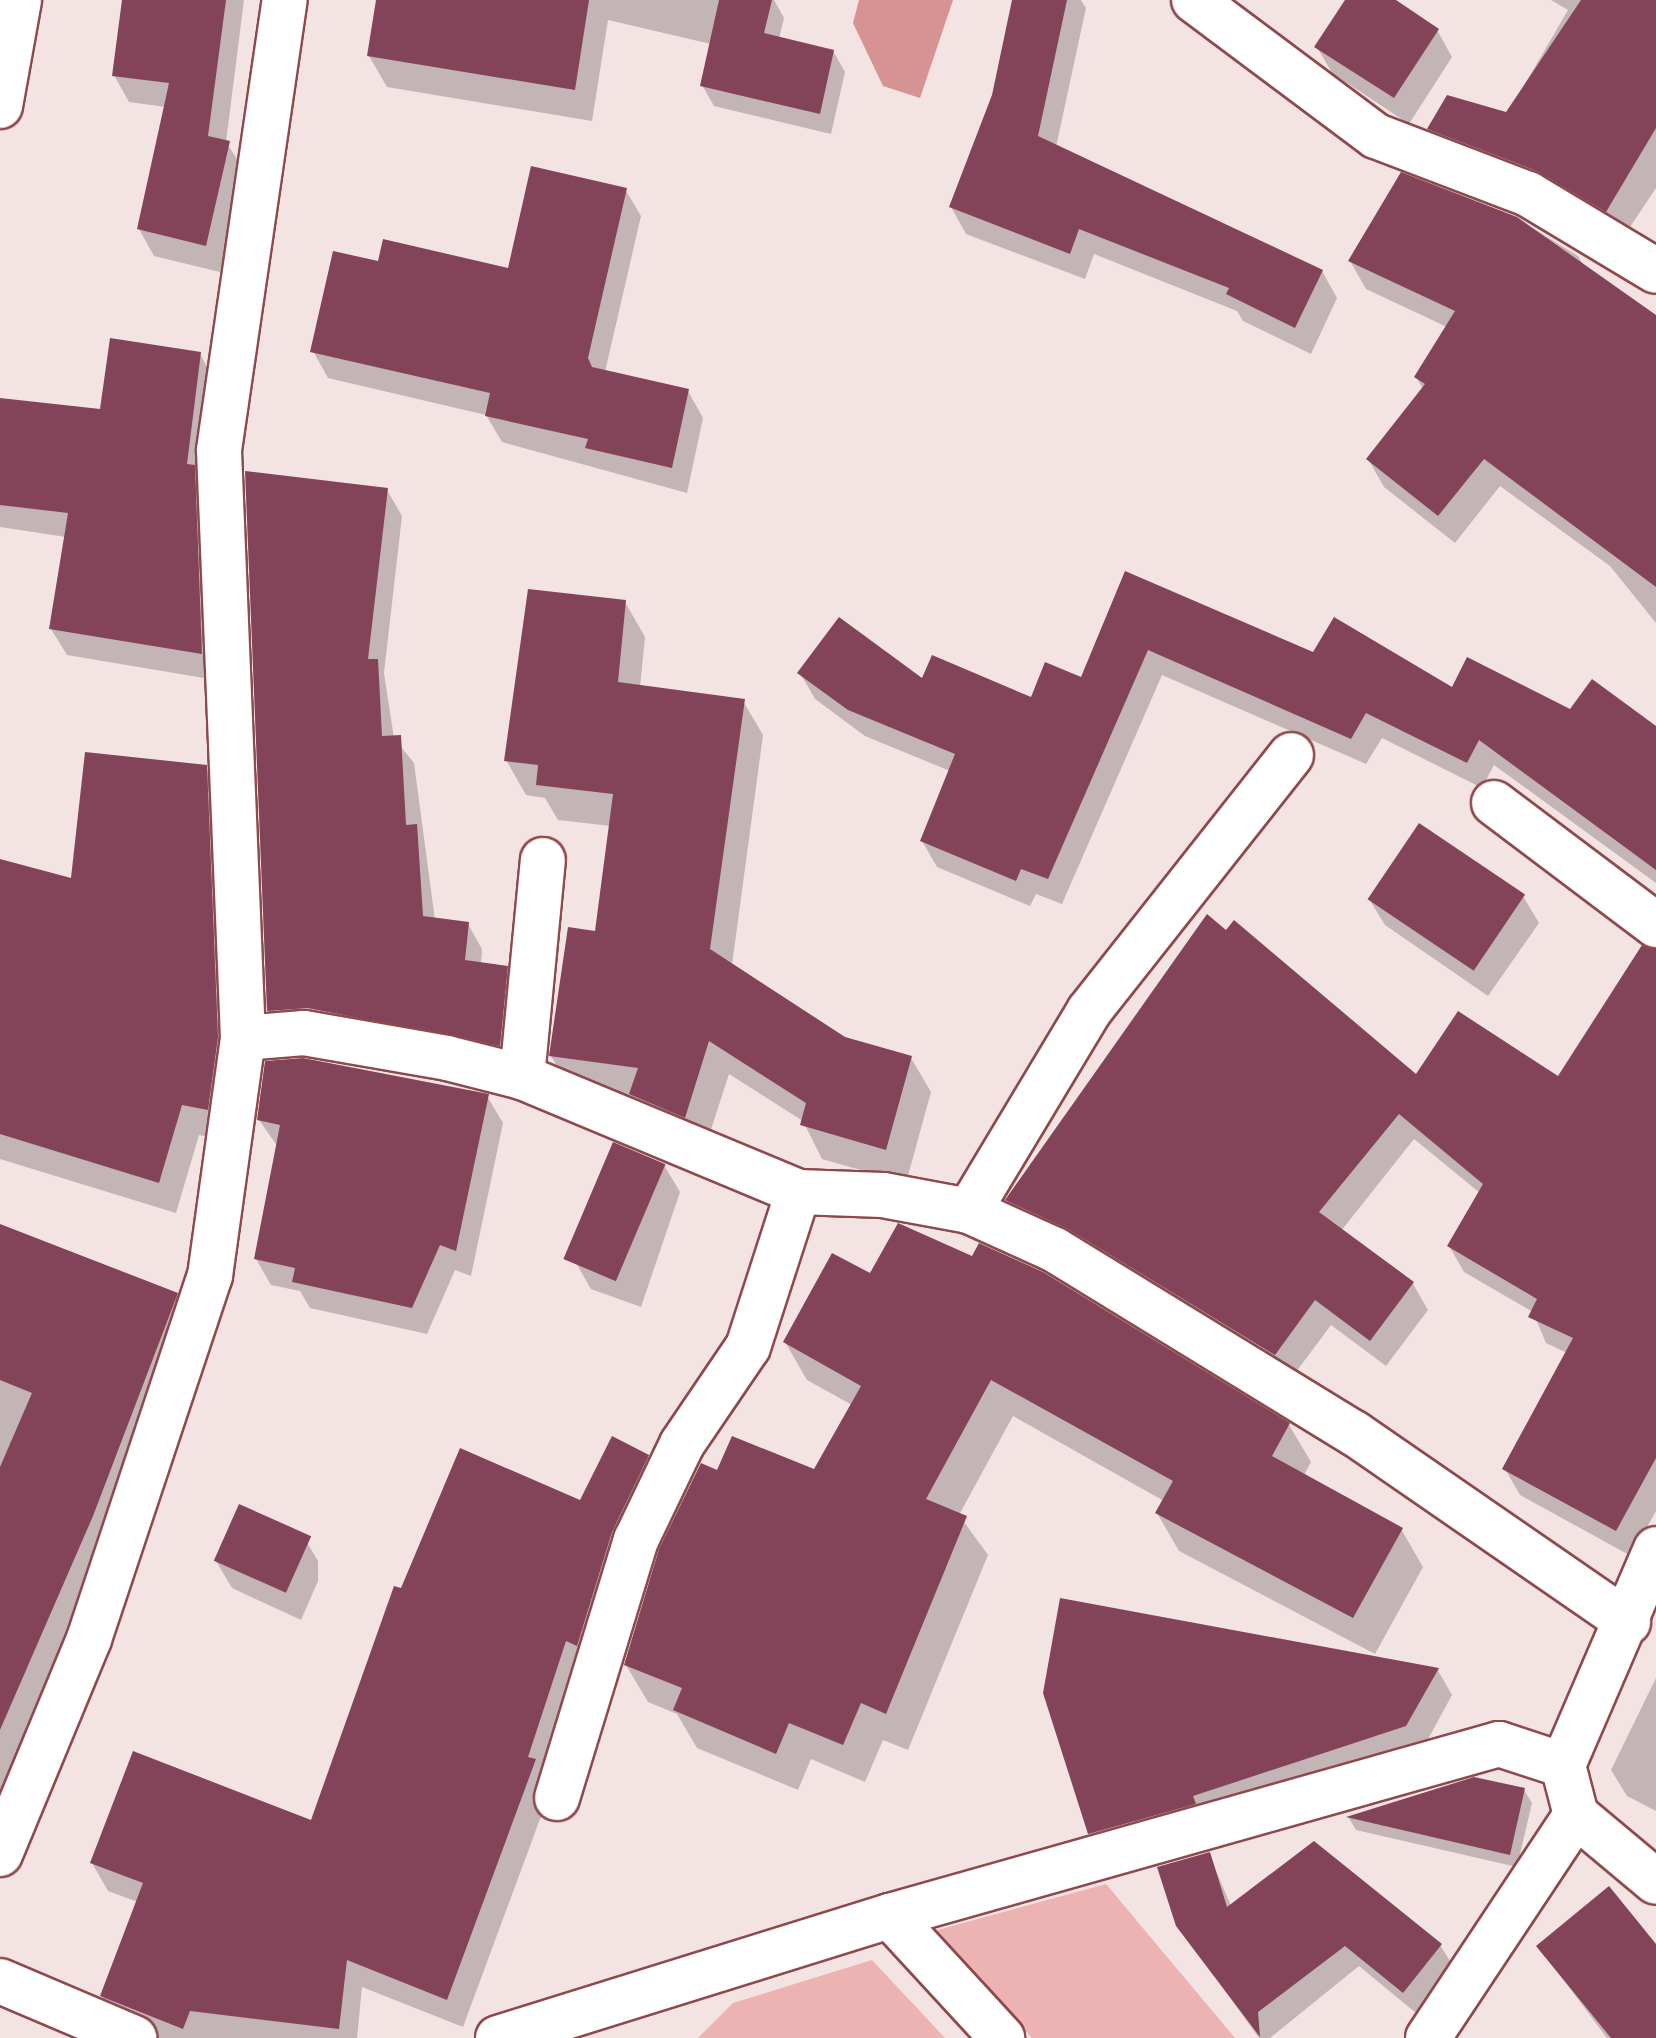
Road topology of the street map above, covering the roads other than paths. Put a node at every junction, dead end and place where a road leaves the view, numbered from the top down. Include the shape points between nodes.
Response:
1 (19, 0) edge
2 (285, 0) edge
3 (1194, 0) edge
4 (0, 106) edge
5 (1656, 271) edge
6 (1291, 755) dead end
7 (1494, 803) dead end
8 (543, 860) dead end
9 (1656, 925) edge
10 (243, 1038) junction
11 (522, 1077) junction
12 (798, 1192) junction
13 (969, 1211) junction
14 (1656, 1549) edge
15 (1628, 1622) junction
16 (1563, 1765) junction
17 (557, 1798) dead end
18 (1576, 1815) junction
19 (0, 1854) edge
20 (1656, 1882) edge
21 (890, 1916) junction
22 (0, 1981) edge
23 (134, 2038) edge
24 (498, 2038) edge
25 (1002, 2038) edge
26 (1428, 2038) edge

1 - 4 street
2 - 10 street via 219,450
3 - 5 street via 1376,136 1528,194
6 - 13 street via 1089,1011
7 - 9 street
8 - 11 street
10 - 11 street via 304,1033
10 - 19 street via 210,1276 89,1639
11 - 12 street
12 - 13 street via 883,1195
12 - 17 street via 748,1347 682,1444 636,1540
13 - 15 street via 1055,1250 1354,1433
14 - 15 street
15 - 16 street
16 - 18 street
16 - 21 street via 1499,1744
18 - 20 street
18 - 26 street
21 - 24 street
21 - 25 street
22 - 23 street

